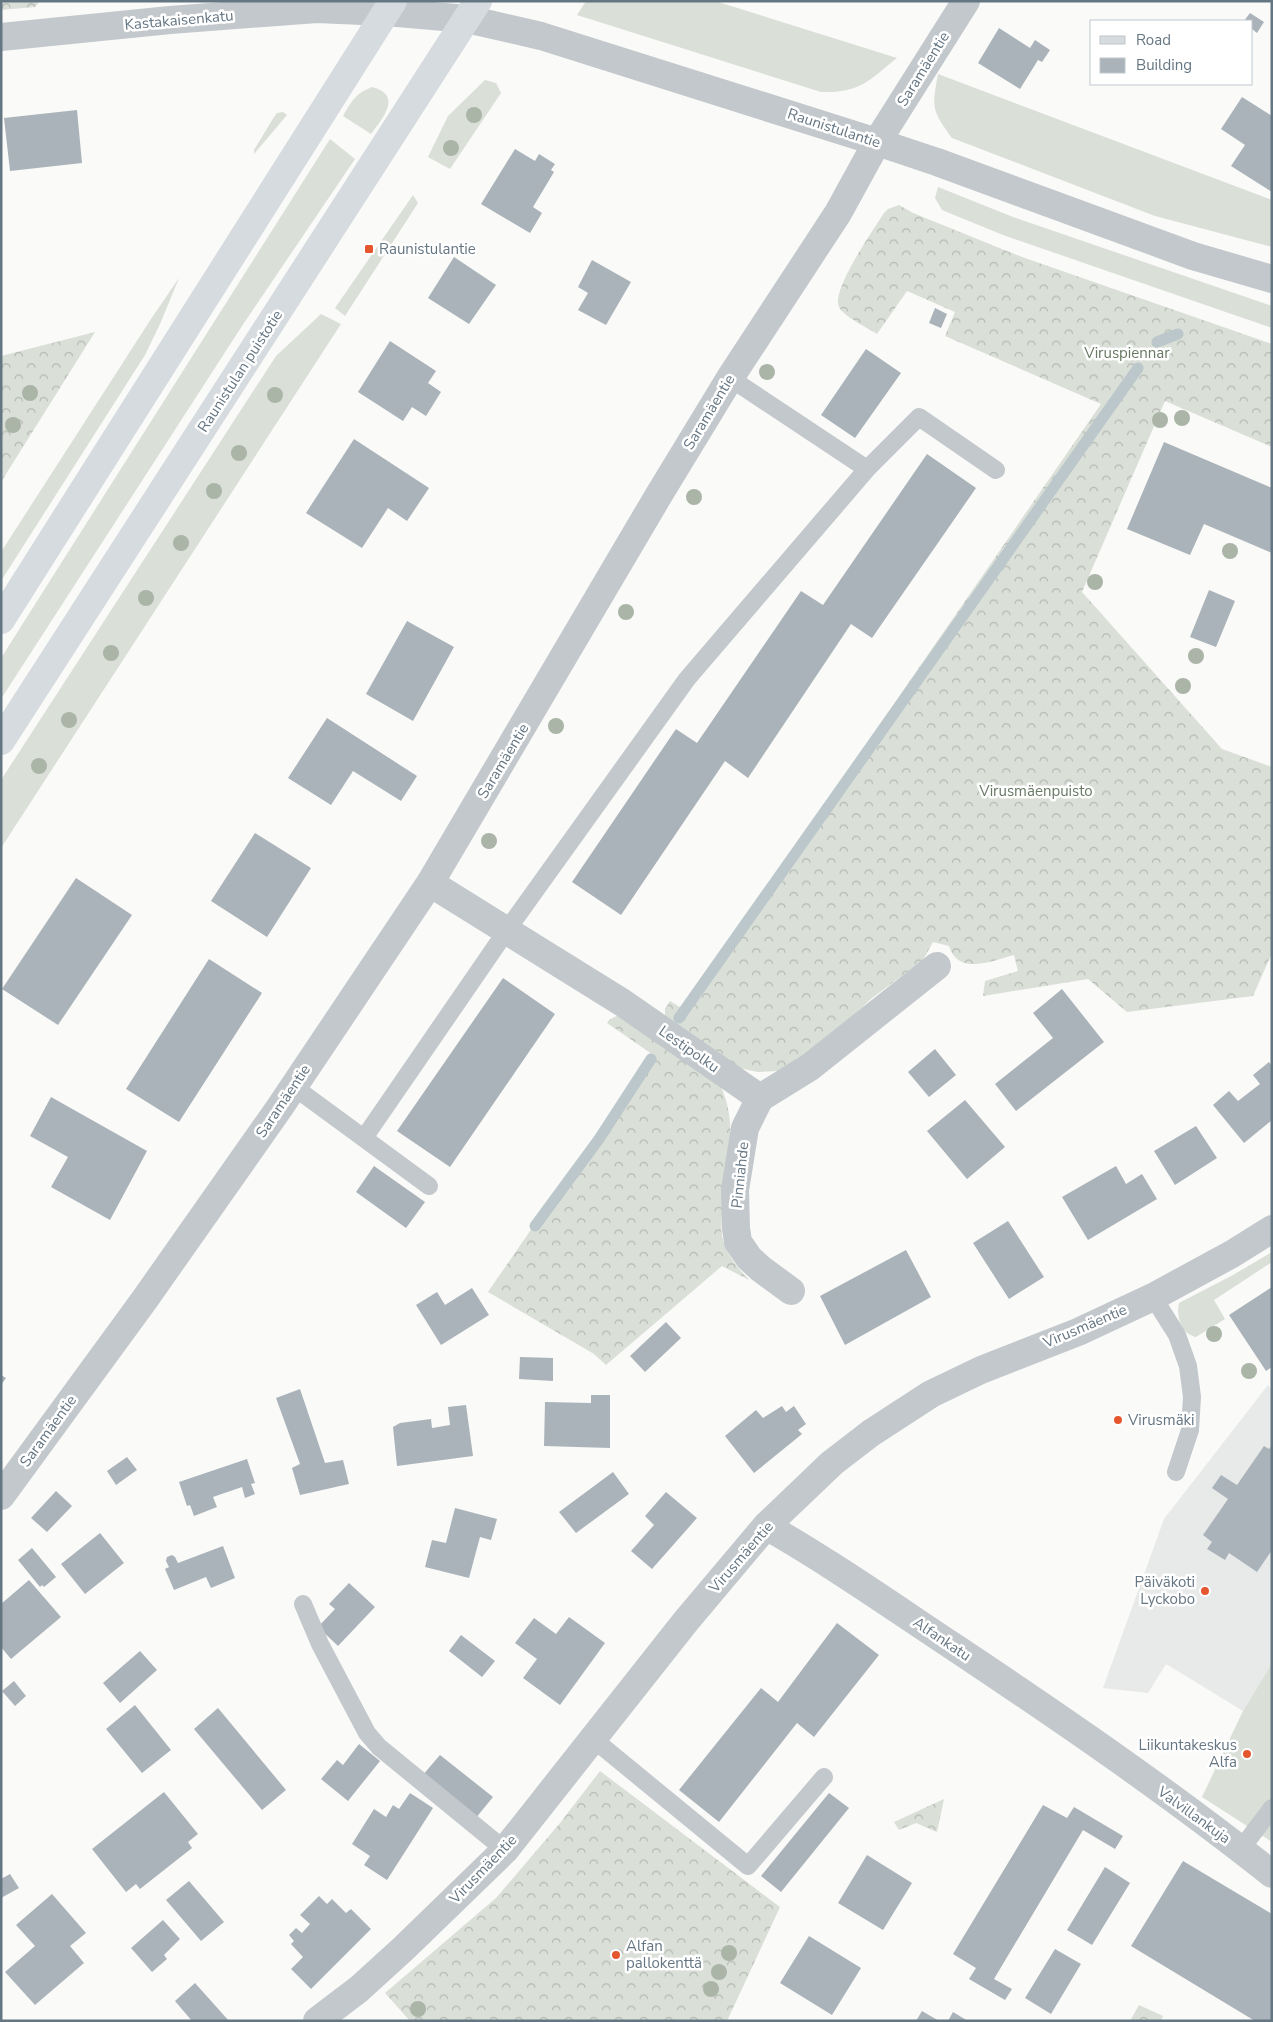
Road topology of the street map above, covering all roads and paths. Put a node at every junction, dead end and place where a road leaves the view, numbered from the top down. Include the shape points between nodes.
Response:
1 (966, 1) edge
2 (390, 6) edge
3 (473, 10) edge
4 (1, 37) edge
5 (877, 142) junction
6 (1272, 279) edge
7 (730, 378) junction
8 (867, 469) junction
9 (996, 470) dead end
10 (1, 620) edge
11 (1, 741) edge
12 (430, 883) junction
13 (507, 930) junction
14 (937, 966) dead end
15 (294, 1086) junction
16 (760, 1098) junction
17 (364, 1138) junction
18 (429, 1186) dead end
19 (1272, 1229) edge
20 (791, 1291) dead end
21 (1153, 1297) junction
22 (1176, 1472) dead end
23 (1, 1496) edge
24 (766, 1526) junction
25 (303, 1604) dead end
26 (592, 1738) junction
27 (1114, 1757) joint
28 (824, 1777) dead end
29 (1272, 1808) edge
30 (1241, 1849) junction
31 (505, 1850) junction
32 (1272, 1874) edge
33 (317, 2021) edge

1 - 5 street, Saramäentie
2 - 3 street, Raunistulantie
2 - 4 street, Kastakaisenkatu via 256,13
2 - 10 main road
3 - 5 street, Raunistulantie via 541,36
3 - 11 main road, Raunistulan puistotie
5 - 6 street, Raunistulantie via 1193,256
5 - 7 street, Saramäentie via 838,213
7 - 8 lane
7 - 12 street, Saramäentie
8 - 9 lane via 919,417
8 - 13 lane via 687,679
12 - 13 street, Lestipolku
12 - 15 street, Saramäentie
13 - 16 street, Lestipolku via 623,1003
13 - 17 lane
14 - 16 street via 810,1067
15 - 17 lane
15 - 23 street, Saramäentie via 140,1306
16 - 20 street, Pinniahde via 745,1128 736,1190 738,1242 760,1269
17 - 18 lane
19 - 21 street, Virusmäentie
21 - 22 lane via 1177,1335 1188,1366 1192,1397 1190,1430
21 - 24 street, Virusmäentie via 1078,1332 981,1370 897,1414 832,1463
24 - 26 street, Virusmäentie
24 - 27 street, Alfankatu via 993,1673
25 - 31 lane via 320,1644 368,1733 379,1747
26 - 28 lane via 748,1866
26 - 31 street, Virusmäentie
27 - 30 street, Valvillankuja
29 - 30 lane
30 - 32 street, Valvillankuja
31 - 33 street, Virusmäentie via 397,1954

